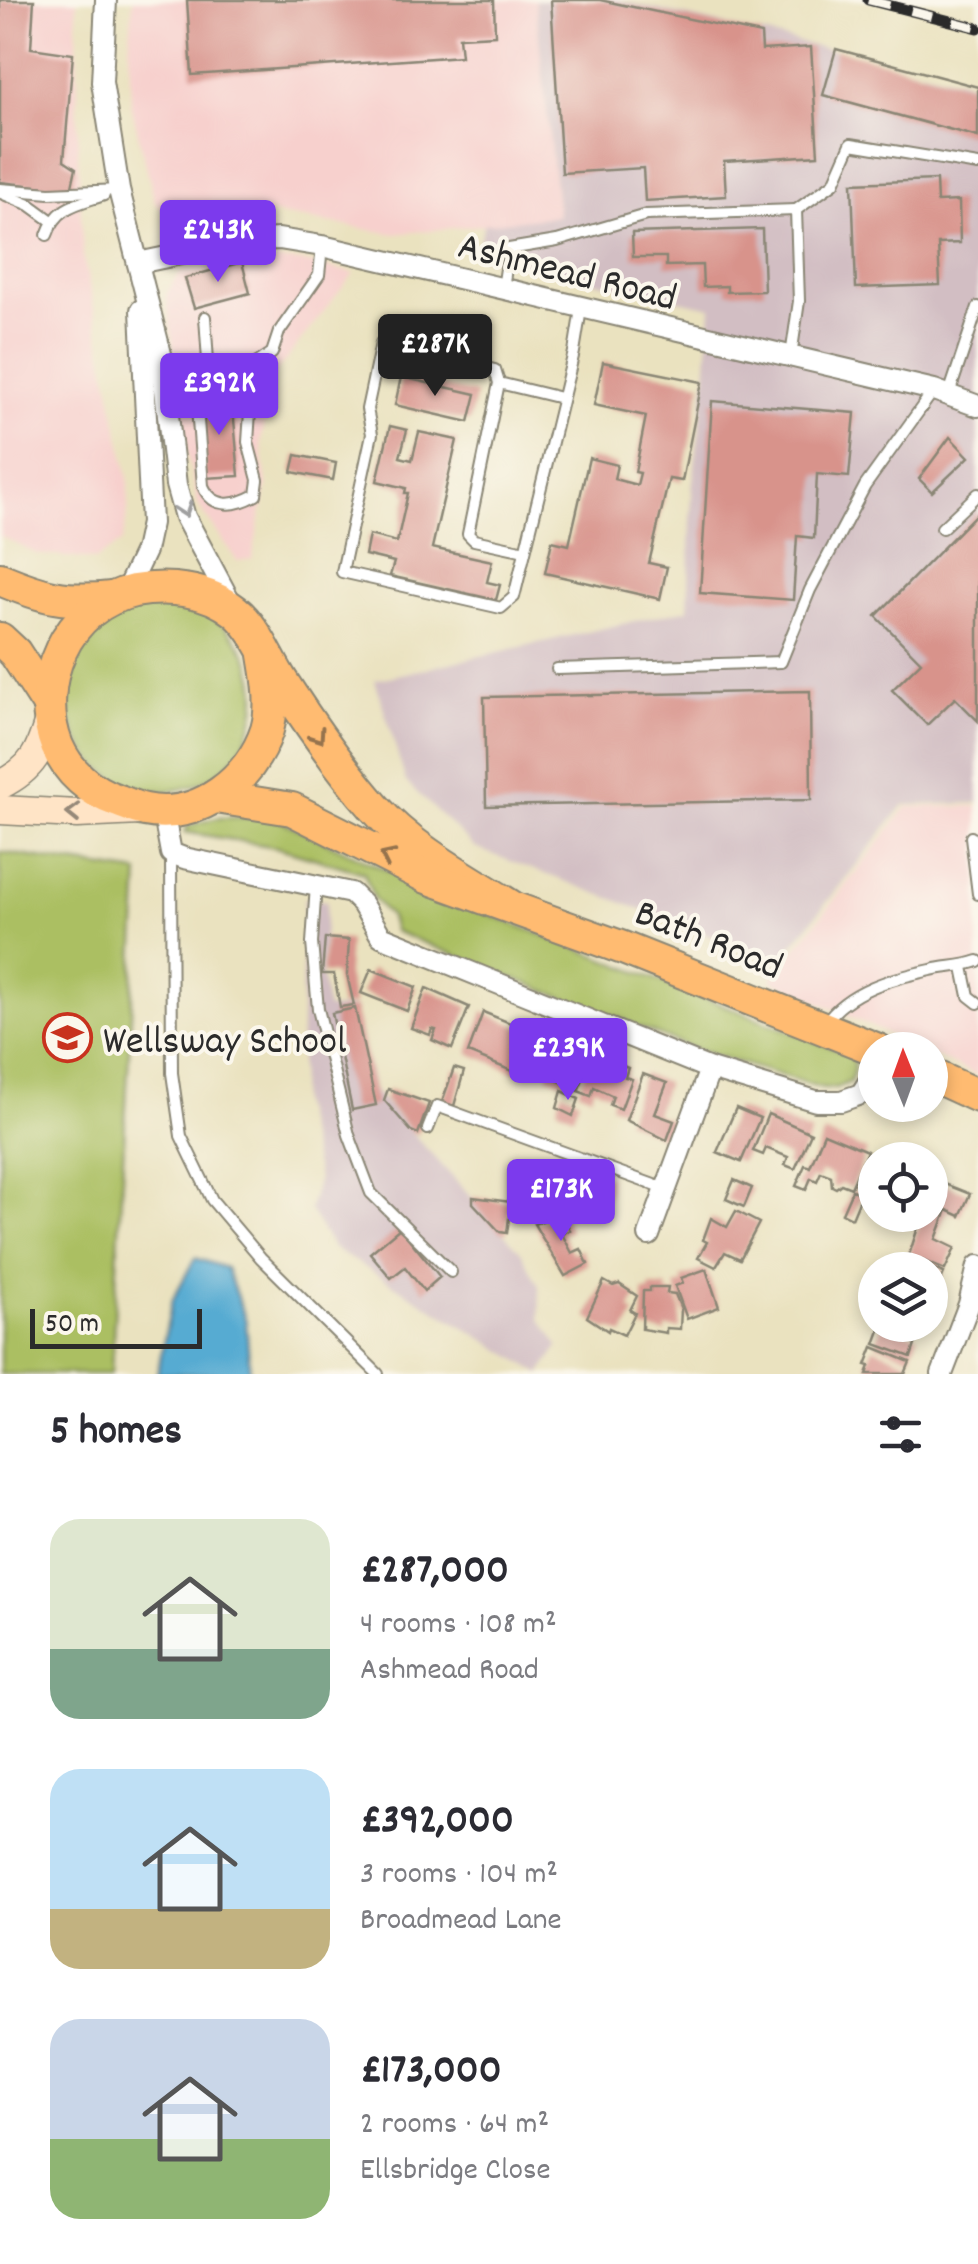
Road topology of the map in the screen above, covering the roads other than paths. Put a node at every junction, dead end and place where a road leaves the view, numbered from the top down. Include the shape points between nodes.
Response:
1 (106, 0) edge
2 (978, 164) edge
3 (119, 190) junction
4 (0, 191) edge
5 (796, 210) junction
6 (52, 221) junction
7 (47, 235) dead end
8 (322, 246) junction
9 (139, 270) junction
10 (503, 289) junction
11 (978, 307) edge
12 (581, 309) junction
13 (205, 318) dead end
14 (790, 357) junction
15 (253, 366) junction
16 (222, 368) junction
17 (499, 383) junction
18 (941, 392) junction
19 (561, 398) junction
20 (978, 406) edge
21 (978, 494) edge
22 (942, 528) dead end
23 (525, 552) junction
24 (0, 578) edge
25 (118, 595) junction
26 (235, 612) junction
27 (0, 639) edge
28 (265, 654) junction
29 (558, 670) dead end
30 (49, 710) junction
31 (0, 785) edge
32 (216, 796) junction
33 (0, 810) edge
34 (155, 810) junction
35 (971, 837) dead end
36 (171, 852) junction
37 (316, 884) junction
38 (978, 894) edge
39 (510, 906) junction
40 (978, 961) edge
41 (963, 967) junction
42 (978, 1003) edge
43 (821, 1028) junction
44 (858, 1042) edge
45 (710, 1069) junction
46 (948, 1082) edge
47 (858, 1095) edge
48 (978, 1096) edge
49 (428, 1129) dead end
50 (666, 1189) junction
51 (649, 1235) dead end
52 (978, 1266) edge
53 (451, 1272) dead end
54 (378, 1374) edge
55 (942, 1374) edge

1 - 3 street via 102,82
2 - 5 lane via 851,144 834,184
3 - 4 lane
3 - 6 lane via 62,209
3 - 9 street
4 - 6 lane
5 - 10 lane via 646,216 509,249
5 - 14 lane via 799,300
6 - 7 lane
8 - 9 street, Ashmead Road via 243,241
8 - 10 street, Ashmead Road
8 - 15 lane via 318,275 279,332 272,354
9 - 25 street via 151,523 145,551
9 -> 26 street via 161,354 176,485 185,517
10 - 12 street, Ashmead Road
11 - 18 lane
12 - 14 street, Ashmead Road
12 - 19 lane
13 - 16 lane via 208,362
14 - 18 street, Ashmead Road
15 - 16 lane
15 - 16 lane via 248,442 256,495 220,504 203,486 196,394
17 - 19 lane
17 - 23 lane via 468,534
17 - 23 lane via 495,370 381,343 367,408 372,434 342,572 501,608 514,597
18 - 20 street, Ashmead Road
18 - 29 lane via 864,486 780,662
19 - 23 lane
21 - 22 lane
24 - 25 highway via 43,598 78,602
25 - 26 highway via 171,588 206,595
25 - 30 highway via 86,614 68,636 56,660
26 - 28 highway
27 - 30 highway
28 - 32 highway via 267,729 250,763
28 -> 39 highway via 323,745 378,812 436,860
30 - 31 main road via 40,750 21,774
30 - 34 highway via 56,743 82,782
32 - 34 highway via 191,807
39 -> 32 highway via 427,877 292,808
34 -> 33 main road
34 - 36 street
35 - 38 lane
36 - 37 street
36 - 54 lane via 172,1073 180,1136 212,1200
37 - 45 street via 351,893 381,936
37 - 53 lane via 318,1010 349,1135 371,1192
39 - 43 highway, Bath Road
40 - 41 lane
41 - 42 lane via 969,996
41 - 43 lane via 873,986 834,1010
43 - 44 highway, Bath Road
45 - 47 street via 816,1101
45 - 50 street
46 - 48 highway
49 - 50 lane via 437,1106
50 - 51 street
52 - 55 street

